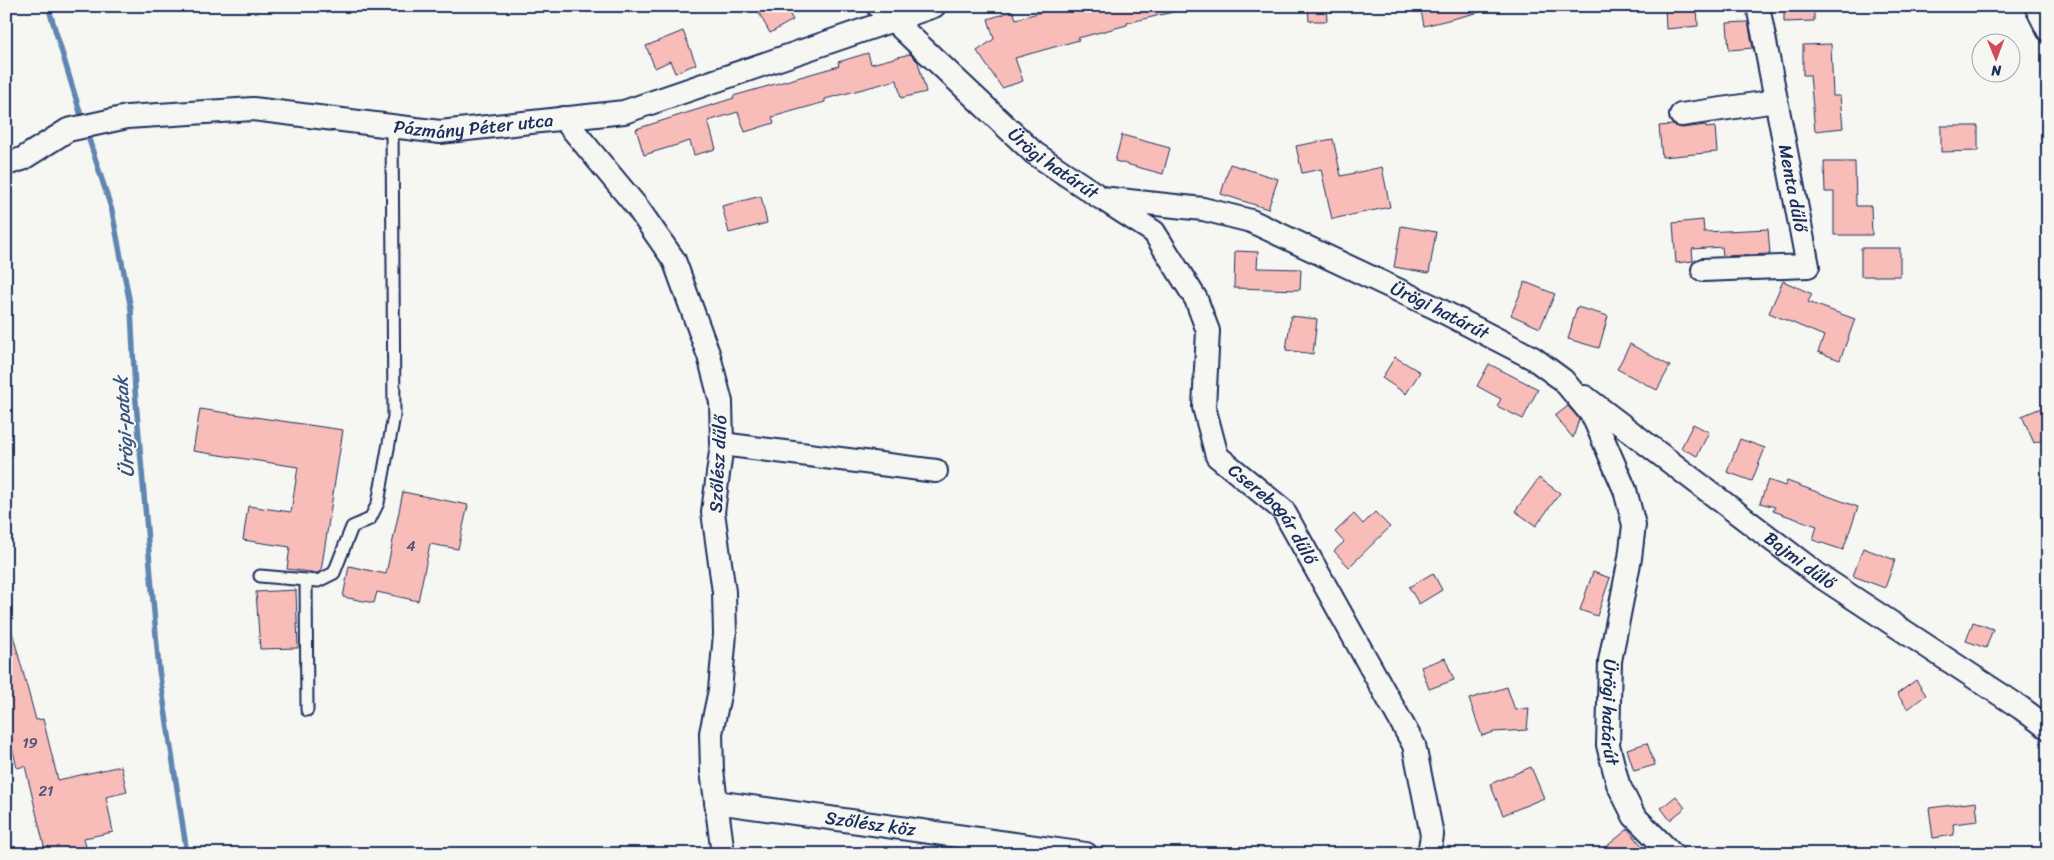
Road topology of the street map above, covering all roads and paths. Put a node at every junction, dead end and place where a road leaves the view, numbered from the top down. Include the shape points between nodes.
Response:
1 (934, 6) edge
2 (1758, 6) edge
3 (2036, 6) edge
4 (885, 13) edge
5 (2048, 30) edge
6 (1776, 101) junction
7 (1681, 115) dead end
8 (563, 118) junction
9 (392, 126) junction
10 (6, 164) edge
11 (1101, 198) junction
12 (1703, 270) dead end
13 (1563, 380) junction
14 (722, 444) junction
15 (936, 471) dead end
16 (260, 576) dead end
17 (306, 581) junction
18 (307, 710) dead end
19 (2048, 728) edge
20 (716, 802) junction
21 (723, 854) edge
22 (1086, 854) edge
23 (1429, 854) edge
24 (1672, 854) edge

1 - 4 street, Pázmány Péter utca
2 - 6 street, Menta dűlő
3 - 5 street
4 - 8 street, Pázmány Péter utca via 624,112
4 - 11 street, Ürögi határút via 1034,153
6 - 7 street
6 - 12 street, Menta dűlő via 1808,266
8 - 9 street, Pázmány Péter utca via 440,132
8 - 14 street, Szőlész dűlő via 637,207 674,260 709,356 721,402
9 - 10 street, Pázmány Péter utca via 253,109 126,117 68,130 22,159
9 - 17 lane via 394,416 385,470 378,503 370,520 352,527 334,573 318,581
11 - 13 street, Ürögi határút via 1203,209 1251,220 1534,358
11 - 23 street, Cserebogár dűlő via 1154,232 1196,299 1208,331 1204,407 1217,456 1283,510 1414,745 1432,835
13 - 19 street, Bajmi dűlő via 1817,574
13 - 24 street, Ürögi határút via 1593,416 1625,490 1634,524 1610,661 1608,745 1618,784 1634,816
14 - 15 street
14 - 20 street, Szőlész dűlő via 713,512 724,592 725,634 720,690 711,733
16 - 17 lane
17 - 18 lane
20 - 21 street, Szőlész dűlő
20 - 22 street, Szőlész köz

